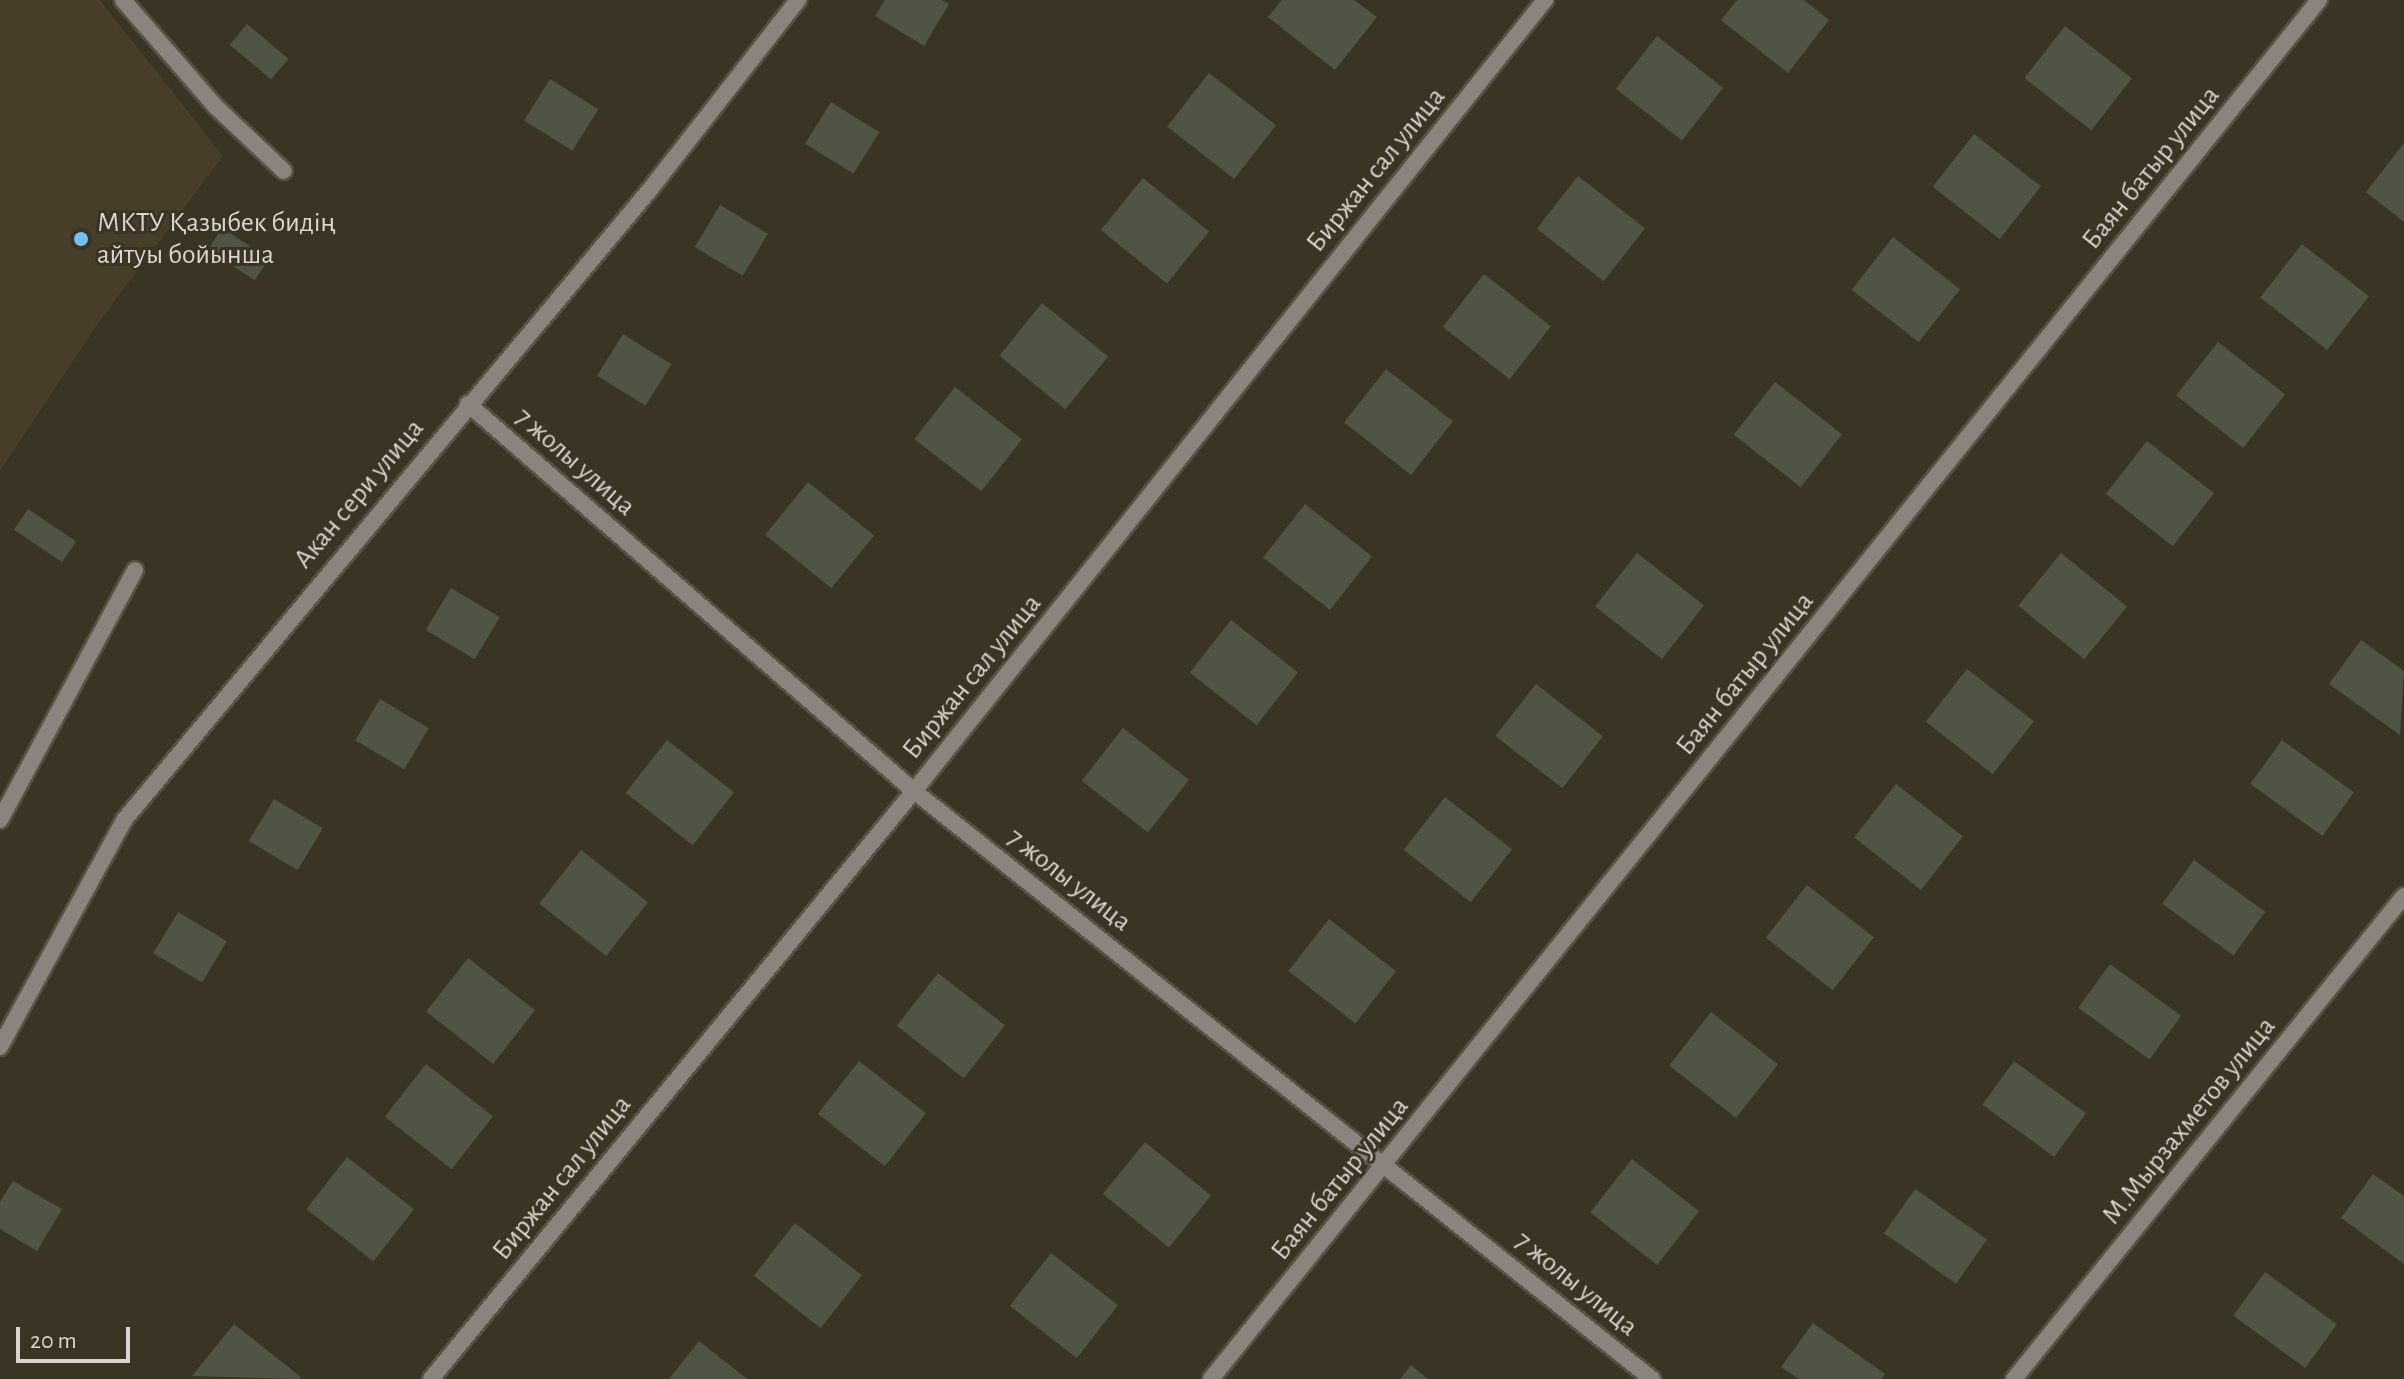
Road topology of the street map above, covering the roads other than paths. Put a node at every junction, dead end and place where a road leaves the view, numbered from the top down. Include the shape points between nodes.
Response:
1 (123, 0) edge
2 (798, 0) edge
3 (1545, 0) edge
4 (2319, 0) edge
5 (284, 171) dead end
6 (468, 404) junction
7 (135, 570) dead end
8 (914, 791) junction
9 (0, 820) edge
10 (2404, 896) edge
11 (0, 1047) edge
12 (1386, 1163) junction
13 (431, 1379) edge
14 (1211, 1379) edge
15 (1652, 1379) edge
16 (2014, 1379) edge

1 - 5 street via 216,107
2 - 6 street, Акан сери улица via 648,192
3 - 8 street, Биржан сал улица
4 - 12 street, Баян батыр улица
6 - 8 street, 7 жолы улица
6 - 11 street, Акан сери улица via 125,819
7 - 9 street
8 - 12 street, 7 жолы улица
8 - 13 street, Биржан сал улица
10 - 16 street, М.Мырзахметов улица
12 - 14 street, Баян батыр улица
12 - 15 street, 7 жолы улица

